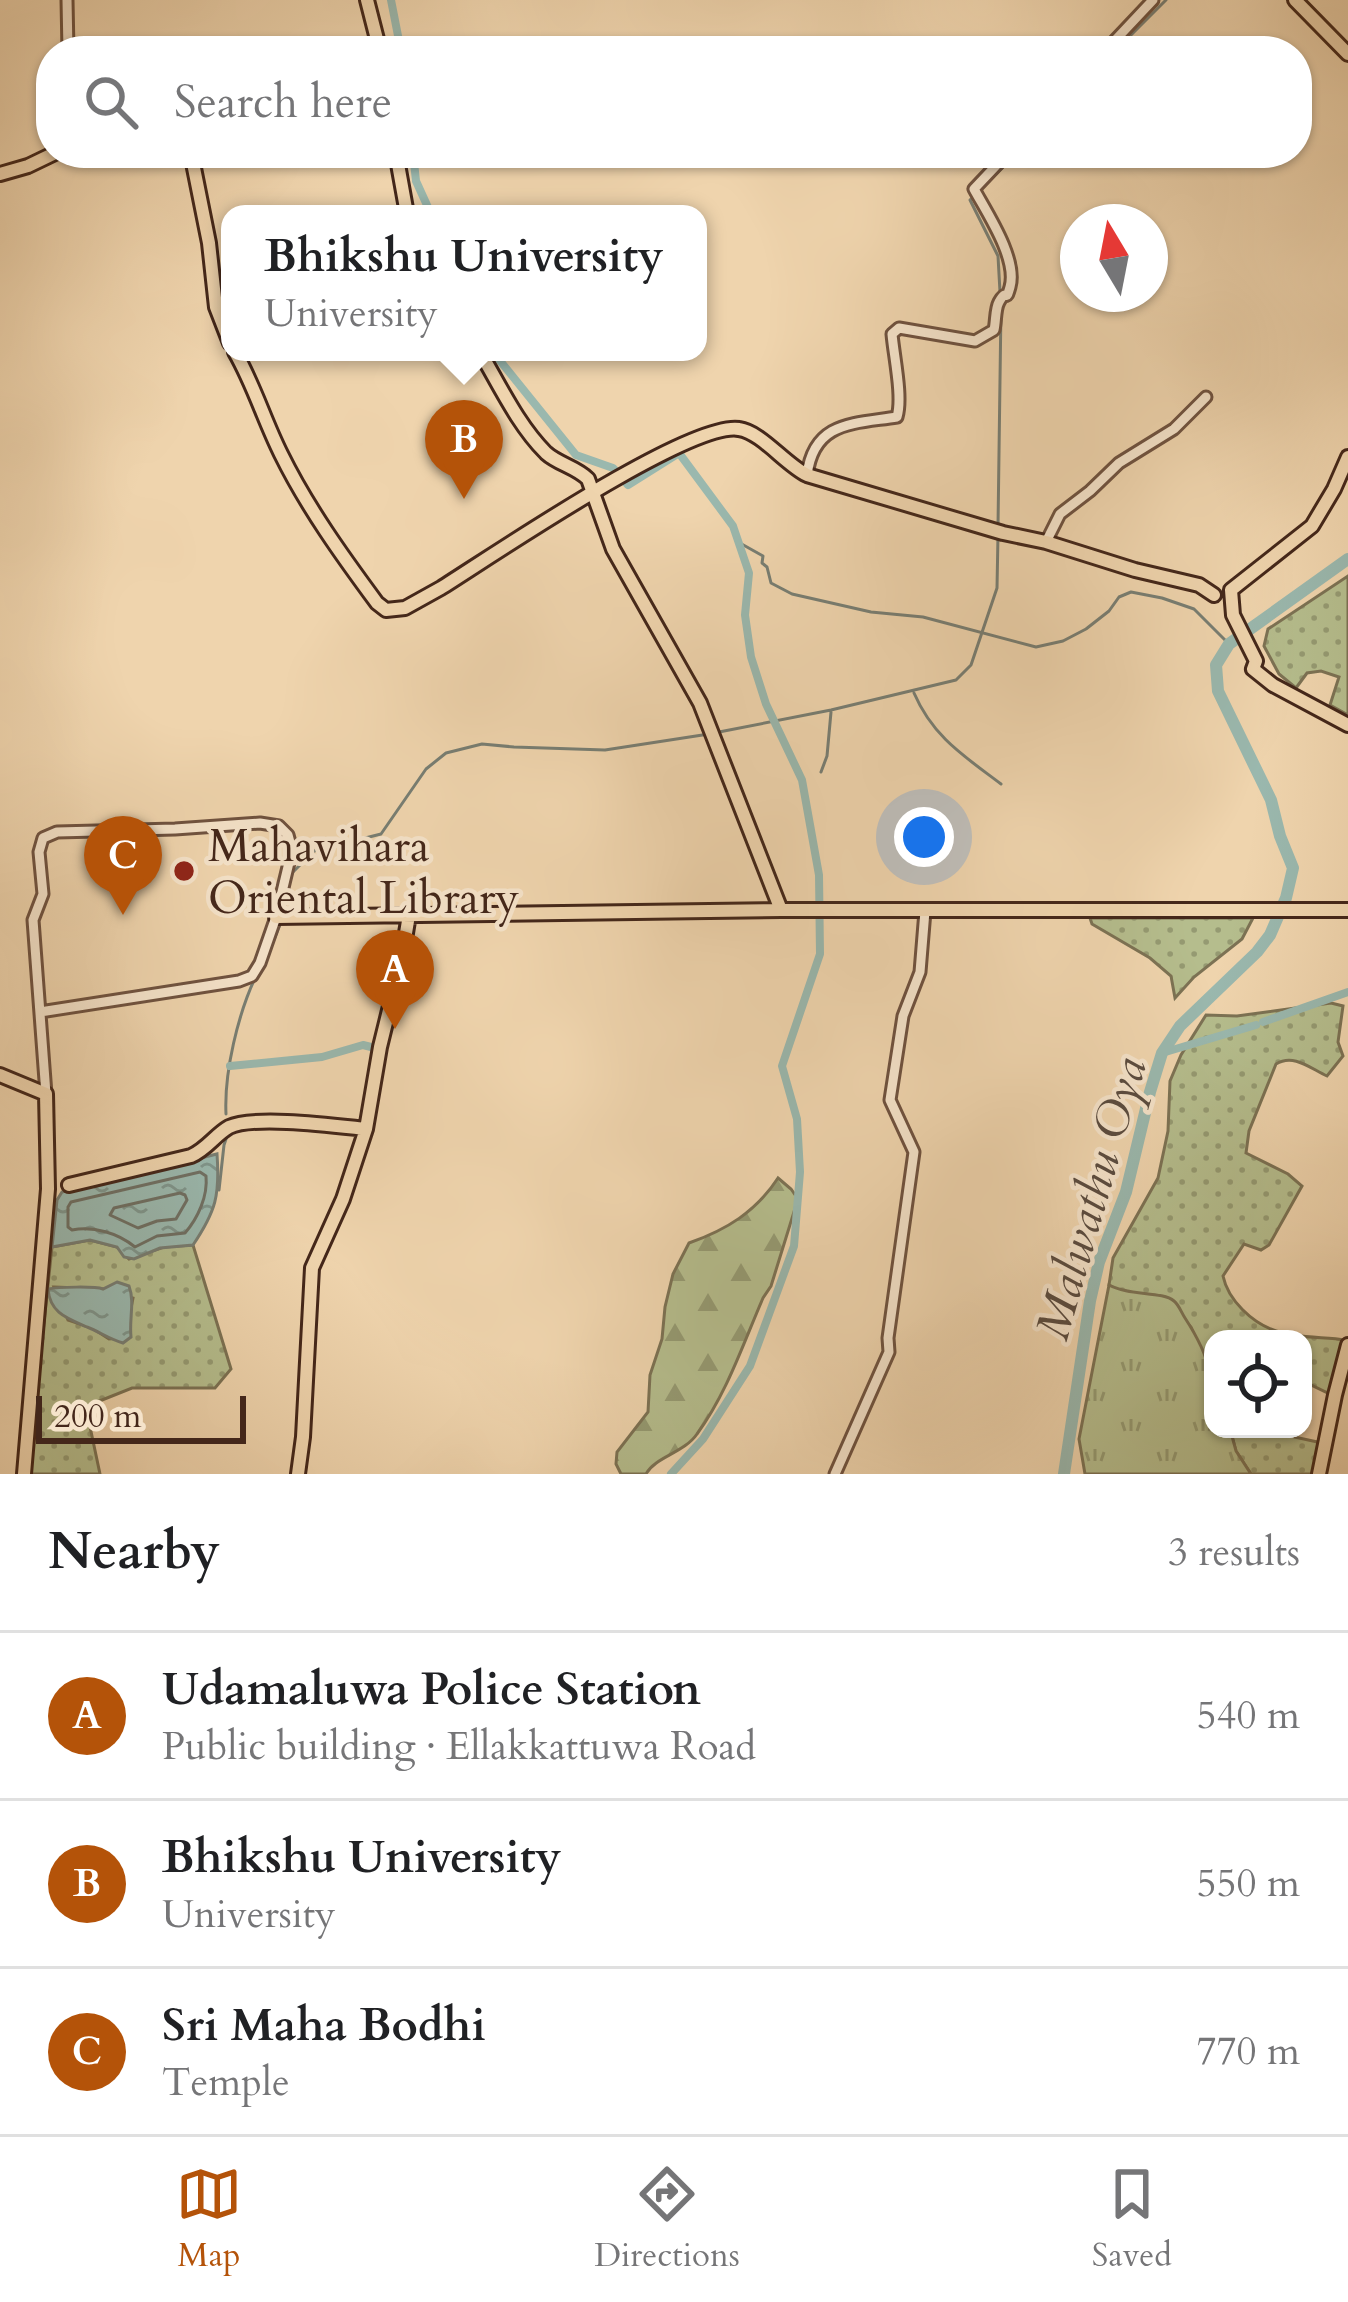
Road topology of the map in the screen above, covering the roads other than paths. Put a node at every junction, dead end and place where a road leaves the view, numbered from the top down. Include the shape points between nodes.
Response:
1 (68, 0) edge
2 (367, 0) edge
3 (1153, 0) edge
4 (1295, 0) edge
5 (68, 36) edge
6 (376, 36) edge
7 (1119, 36) edge
8 (1348, 54) edge
9 (36, 162) edge
10 (194, 168) edge
11 (399, 168) edge
12 (994, 168) edge
13 (0, 174) edge
14 (406, 205) edge
15 (221, 320) edge
16 (240, 361) edge
17 (485, 361) edge
18 (1207, 397) dead end
19 (1348, 457) edge
20 (807, 475) junction
21 (598, 491) junction
22 (1046, 542) junction
23 (1223, 591) junction
24 (1348, 725) edge
25 (782, 910) junction
26 (1348, 910) edge
27 (925, 911) junction
28 (409, 915) junction
29 (276, 917) junction
30 (40, 1007) junction
31 (0, 1075) edge
32 (46, 1094) junction
33 (367, 1129) junction
34 (69, 1185) dead end
35 (1348, 1345) edge
36 (1344, 1373) edge
37 (24, 1474) edge
38 (298, 1474) edge
39 (836, 1474) edge
40 (1319, 1474) edge

1 - 5 street
2 - 6 main road
3 - 7 street
4 - 8 main road
9 - 13 main road
10 - 15 main road
11 - 14 main road
12 - 20 street via 974,189 1010,265 994,330 975,341 899,328 892,334 899,414 822,437
16 - 21 main road via 284,460 386,610 441,588
17 - 21 main road via 539,444
18 - 22 street via 1060,514
19 - 23 main road via 1312,526
20 - 21 main road via 749,432 730,428
20 - 22 main road
21 - 25 main road via 601,522 710,725
22 - 23 main road
23 - 24 main road via 1253,669
25 - 27 main road
25 - 28 main road
26 - 27 main road
27 - 39 street via 920,972 903,1016 890,1100 914,1152 890,1352
28 - 29 main road
28 - 33 main road
29 - 30 street via 246,980
29 - 30 street via 292,850 272,823 51,833 39,847 43,894 33,920
30 - 32 street
31 - 32 main road
32 - 37 main road via 48,1189
33 - 34 main road via 253,1122 228,1128 196,1154
33 - 38 main road via 312,1268
35 - 36 main road
36 - 40 main road

